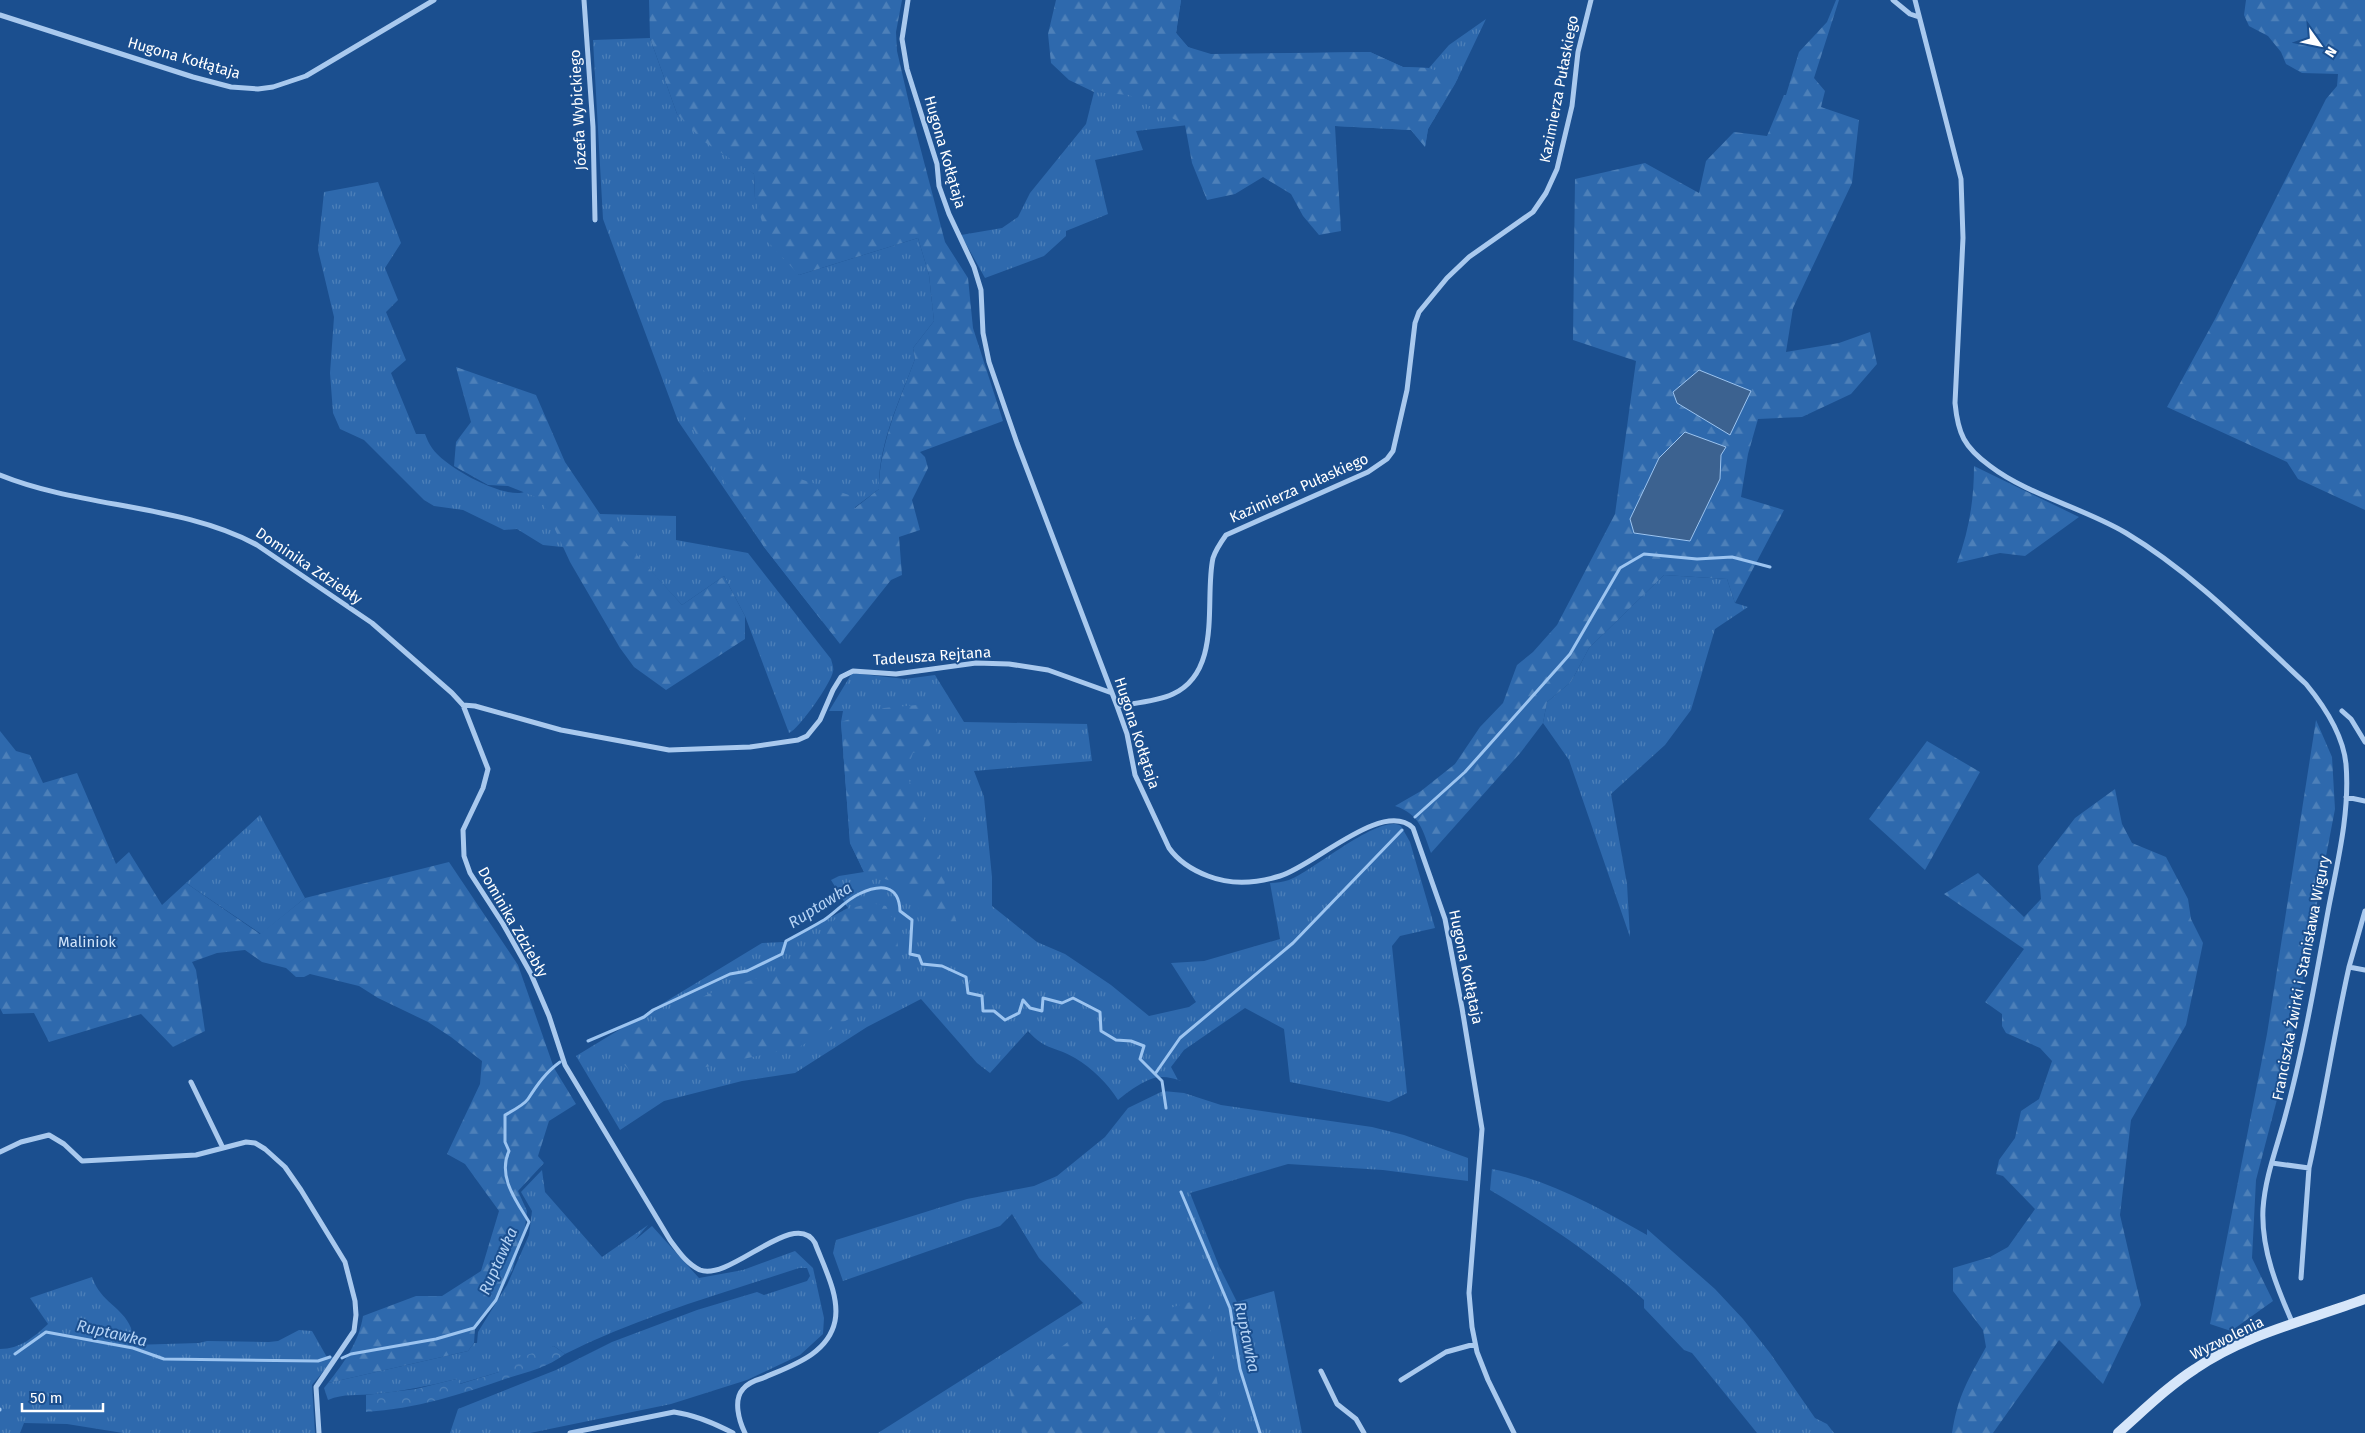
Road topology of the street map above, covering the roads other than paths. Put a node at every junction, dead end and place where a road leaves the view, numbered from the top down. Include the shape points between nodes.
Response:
1 (434, 0) edge
2 (584, 0) edge
3 (908, 0) edge
4 (1592, 0) edge
5 (1894, 0) edge
6 (1915, 0) edge
7 (0, 15) edge
8 (1919, 17) junction
9 (594, 220) dead end
10 (0, 475) edge
11 (1112, 693) junction
12 (463, 705) junction
13 (1117, 706) junction
14 (2342, 711) dead end
15 (2365, 742) edge
16 (2346, 797) junction
17 (2365, 801) edge
18 (2365, 912) edge
19 (2349, 967) junction
20 (2365, 970) edge
21 (190, 1082) dead end
22 (223, 1148) junction
23 (0, 1152) edge
24 (2272, 1163) junction
25 (2309, 1168) junction
26 (2301, 1278) dead end
27 (2365, 1299) edge
28 (2294, 1324) junction
29 (1475, 1344) junction
30 (1321, 1371) dead end
31 (1401, 1380) dead end
32 (319, 1433) edge
33 (570, 1433) edge
34 (733, 1433) edge
35 (745, 1433) edge
36 (1364, 1433) edge
37 (1514, 1433) edge
38 (2118, 1433) edge

1 - 7 street, Hugona Kołłątaja via 306,76 258,89 231,87 193,77
2 - 9 street, Józefa Wybickiego
3 - 11 street, Hugona Kołłątaja via 902,39 907,69 937,164 939,186 981,290 983,333 989,362 1016,443
4 - 13 street, Kazimierza Pułaskiego via 1578,52 1572,106 1557,169 1533,212 1469,257 1419,312 1393,452 1368,472 1226,535 1213,558 1209,632 1198,668 1184,687 1173,694
5 - 8 street via 1910,14
6 - 8 street, Franciszka Żwirki i Stanisława Wigury
8 - 16 street, Franciszka Żwirki i Stanisława Wigury via 1961,179 1964,238 1955,402 1961,436 1990,466 2003,474 2108,523 2141,543 2209,596 2306,684 2331,718 2338,734 2346,763
10 - 12 street, Dominika Zdziebły via 68,496 170,516 237,534 372,623
11 - 12 street, Tadeusza Rejtana via 1048,670 1009,664 976,663 896,674 853,672 841,677 820,720 798,740 763,746 684,750 668,750 561,730
11 - 13 street, Hugona Kołłątaja
12 - 35 street, Dominika Zdziebły via 488,769 483,788 463,830 464,856 470,873 531,974 565,1065 670,1240 692,1266 712,1272 791,1234 805,1234 815,1244 832,1290 835,1320 830,1335 806,1359 743,1389 738,1398 738,1413
13 - 29 street, Hugona Kołłątaja via 1127,734 1135,775 1168,848 1186,866 1200,873 1234,882 1266,880 1296,869 1377,823 1394,819 1413,828 1445,919 1480,1114 1482,1152 1468,1293
14 - 15 street
16 - 17 street
16 - 24 street, Franciszka Żwirki i Stanisława Wigury via 2314,988 2286,1116
18 - 19 street
19 - 20 street
19 - 25 street
21 - 22 street
22 - 23 street via 196,1155 82,1161 49,1135 21,1142
22 - 32 street via 255,1143 285,1167 345,1262 355,1301 354,1331 316,1387
24 - 25 street
24 - 28 street, Franciszka Żwirki i Stanisława Wigury via 2263,1208 2263,1228 2270,1266
25 - 26 street
27 - 28 street, Wyzwolenia
28 - 38 street, Wyzwolenia via 2244,1343 2196,1368
29 - 31 street via 1446,1352
29 - 37 street, Hugona Kołłątaja via 1488,1380
30 - 36 street via 1337,1404 1356,1419
33 - 34 street via 674,1412 706,1420

